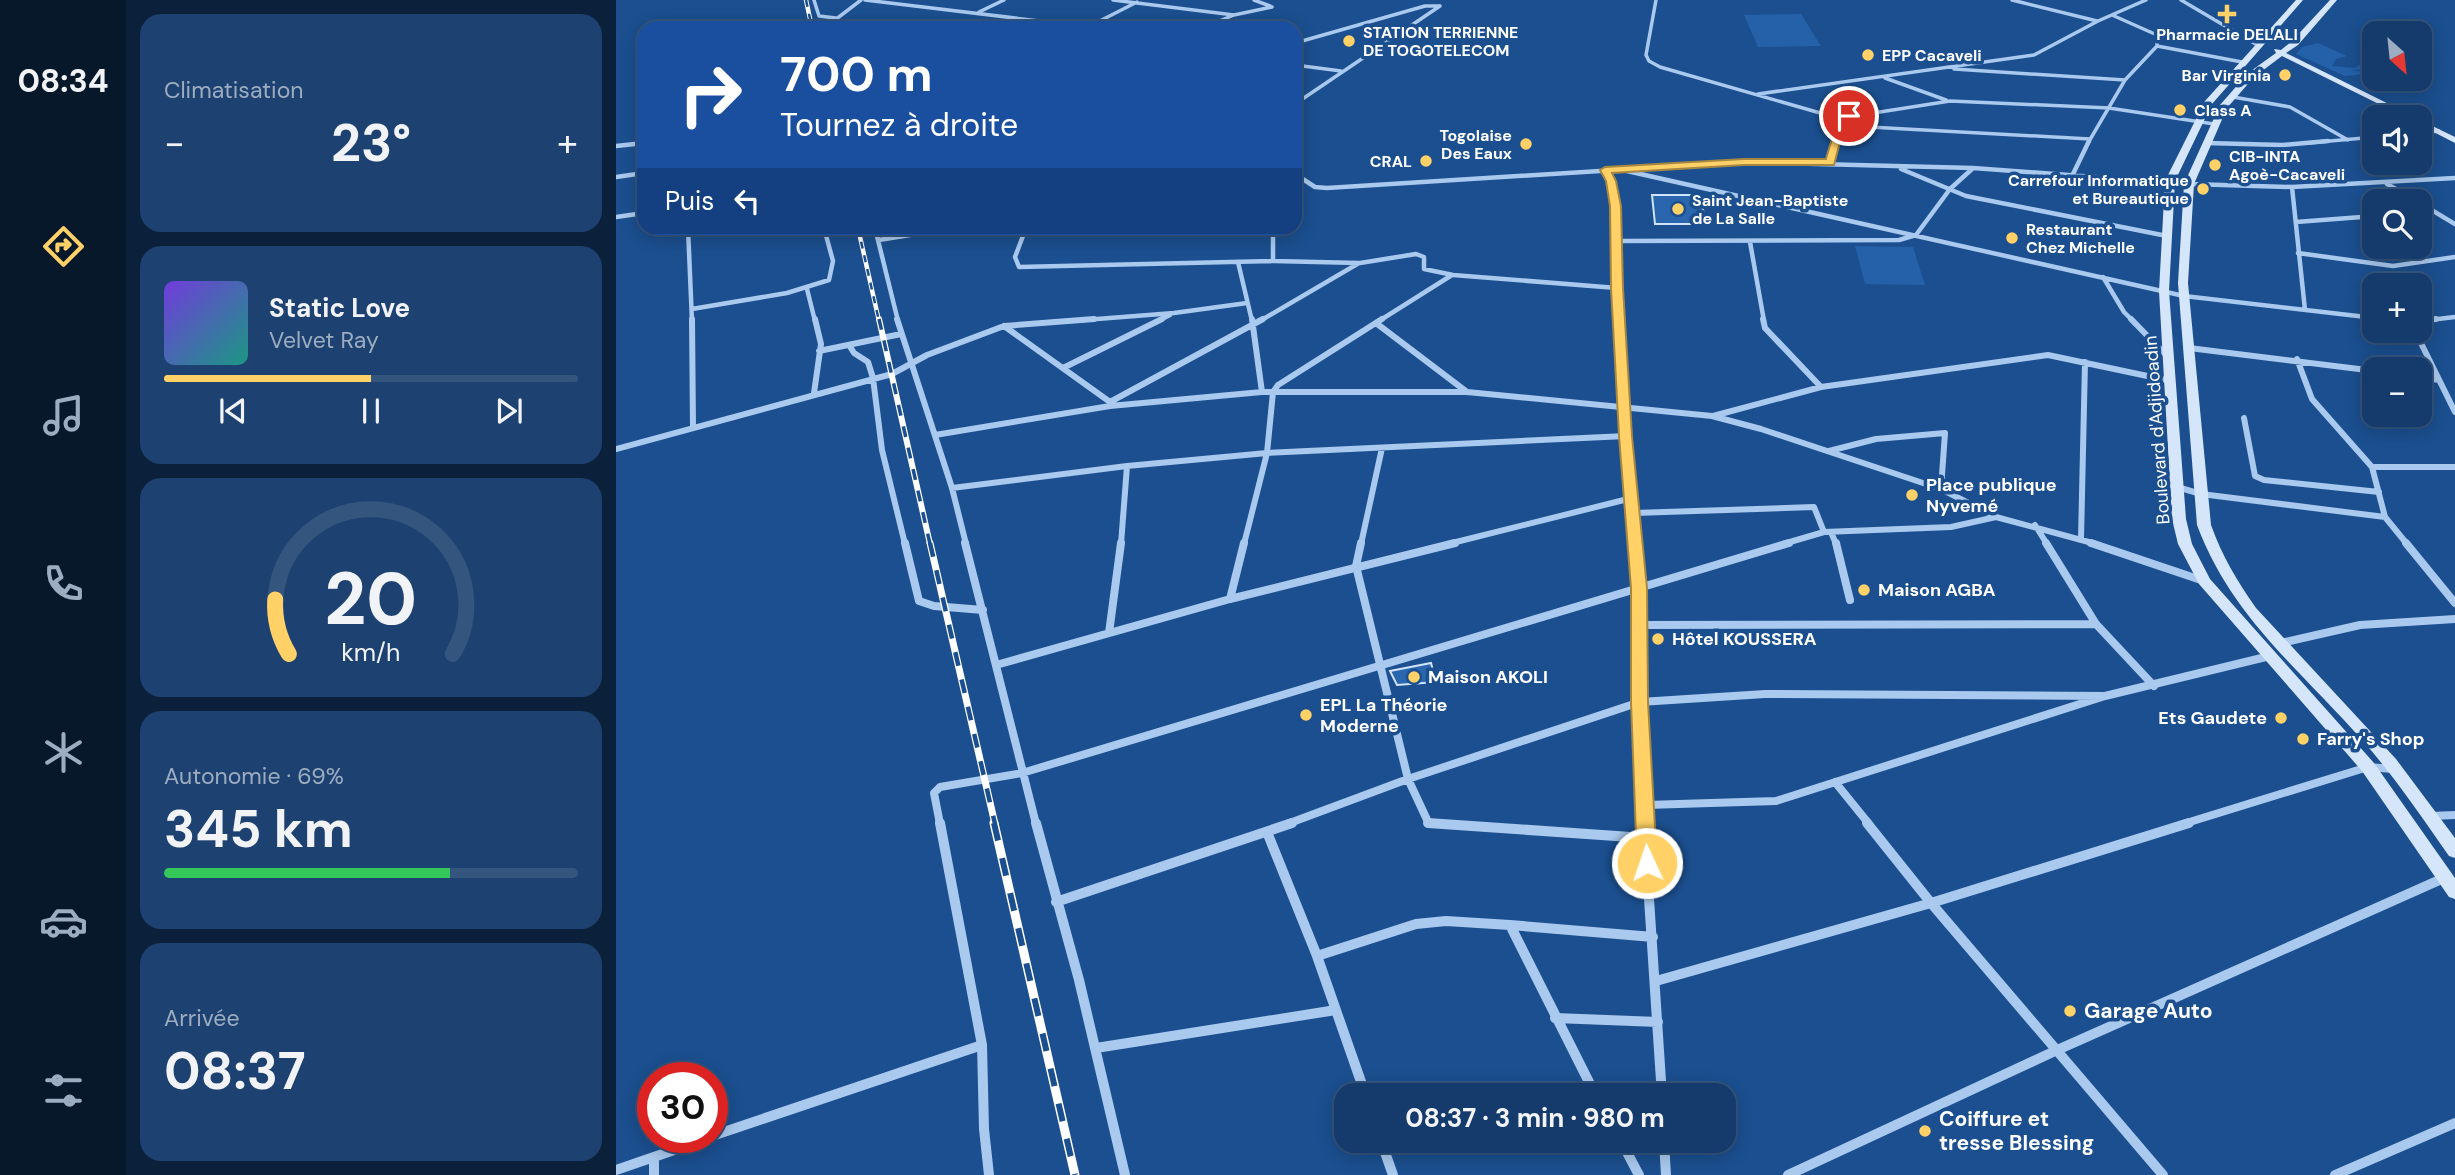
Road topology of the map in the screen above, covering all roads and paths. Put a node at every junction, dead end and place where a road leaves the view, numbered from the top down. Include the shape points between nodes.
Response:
1 (814, 0) edge
2 (863, 0) edge
3 (1004, 0) edge
4 (1113, 0) edge
5 (1254, 0) edge
6 (1656, 0) edge
7 (2012, 0) edge
8 (2146, 0) edge
9 (2180, 0) edge
10 (2192, 0) edge
11 (2300, 0) edge
12 (2334, 0) edge
13 (1138, 1) edge
14 (2187, 4) junction
15 (977, 13) junction
16 (1234, 15) junction
17 (2112, 15) junction
18 (837, 18) junction
19 (833, 21) edge
20 (1040, 21) edge
21 (1100, 21) edge
22 (1219, 21) edge
23 (2098, 21) junction
24 (1302, 41) edge
25 (2157, 46) junction
26 (2259, 46) junction
27 (2283, 53) junction
28 (2242, 62) junction
29 (1302, 66) edge
30 (1945, 68) junction
31 (1342, 71) junction
32 (1881, 77) junction
33 (2125, 80) junction
34 (1754, 95) junction
35 (2233, 97) junction
36 (1302, 99) edge
37 (1950, 101) junction
38 (2387, 105) edge
39 (2109, 108) junction
40 (1844, 121) junction
41 (2198, 121) junction
42 (2214, 124) junction
43 (2432, 128) edge
44 (2438, 131) junction
45 (2432, 132) edge
46 (2362, 138) edge
47 (2090, 139) junction
48 (2348, 140) junction
49 (2455, 140) edge
50 (2206, 143) junction
51 (637, 144) edge
52 (616, 146) edge
53 (1830, 162) junction
54 (1899, 167) junction
55 (1973, 168) junction
56 (1605, 170) junction
57 (1619, 170) junction
58 (637, 174) edge
59 (2073, 174) junction
60 (616, 177) edge
61 (2455, 177) edge
62 (1302, 179) edge
63 (2170, 181) junction
64 (2385, 183) junction
65 (2189, 184) junction
66 (2292, 187) junction
67 (1950, 189) junction
68 (2395, 189) edge
69 (2434, 212) edge
70 (637, 214) edge
71 (616, 217) edge
72 (2362, 217) edge
73 (2296, 222) junction
74 (2455, 224) edge
75 (688, 235) edge
76 (826, 235) edge
77 (877, 235) edge
78 (910, 235) edge
79 (1023, 235) edge
80 (1273, 235) edge
81 (1916, 235) junction
82 (2167, 236) junction
83 (879, 240) junction
84 (1617, 241) junction
85 (1750, 242) junction
86 (2298, 253) junction
87 (2455, 257) edge
88 (1273, 261) junction
89 (1238, 262) junction
90 (1360, 263) junction
91 (1453, 275) junction
92 (2103, 277) junction
93 (1617, 288) junction
94 (807, 289) junction
95 (2164, 291) junction
96 (2183, 296) junction
97 (1247, 303) junction
98 (692, 309) junction
99 (2305, 310) junction
100 (1174, 313) junction
101 (2362, 317) edge
102 (2455, 317) edge
103 (2432, 320) edge
104 (1376, 323) junction
105 (1253, 325) junction
106 (1004, 326) junction
107 (901, 334) junction
108 (2421, 343) edge
109 (849, 345) junction
110 (2189, 348) junction
111 (820, 351) junction
112 (2169, 358) junction
113 (2297, 359) junction
114 (2085, 362) junction
115 (911, 365) junction
116 (1063, 368) junction
117 (2362, 369) edge
118 (873, 378) junction
119 (2432, 379) edge
120 (2440, 380) junction
121 (2171, 381) junction
122 (1821, 387) junction
123 (1262, 392) junction
124 (1273, 392) junction
125 (814, 393) junction
126 (1467, 393) junction
127 (1110, 404) junction
128 (1625, 406) junction
129 (2455, 412) edge
130 (1712, 416) junction
131 (2244, 418) dead end
132 (693, 428) junction
133 (934, 435) junction
134 (1626, 436) junction
135 (2174, 438) junction
136 (2196, 444) junction
137 (1382, 448) junction
138 (616, 449) edge
139 (1829, 451) junction
140 (1267, 453) junction
141 (1127, 466) junction
142 (2372, 467) junction
143 (2455, 467) edge
144 (2177, 487) junction
145 (952, 488) junction
146 (1941, 489) junction
147 (2379, 492) junction
148 (2201, 494) junction
149 (1632, 498) junction
150 (1634, 513) junction
151 (1996, 517) junction
152 (2385, 517) junction
153 (2035, 525) junction
154 (1827, 532) junction
155 (2081, 539) junction
156 (1356, 566) junction
157 (2204, 581) junction
158 (1639, 588) junction
159 (1230, 599) junction
160 (1850, 600) dead end
161 (2455, 603) edge
162 (983, 610) junction
163 (2455, 619) edge
164 (2096, 624) junction
165 (1637, 625) junction
166 (1109, 633) junction
167 (2281, 643) junction
168 (2270, 656) junction
169 (996, 665) junction
170 (1381, 666) junction
171 (2154, 686) junction
172 (2105, 696) junction
173 (1640, 702) junction
174 (2368, 767) junction
175 (2395, 769) junction
176 (1022, 773) junction
177 (1408, 779) junction
178 (1835, 782) junction
179 (1646, 805) junction
180 (2455, 815) edge
181 (2430, 816) junction
182 (1267, 832) junction
183 (1645, 838) junction
184 (2455, 851) edge
185 (2445, 878) junction
186 (2455, 892) edge
187 (1056, 902) junction
188 (1931, 903) junction
189 (1510, 925) junction
190 (1653, 937) junction
191 (1317, 956) junction
192 (1656, 981) junction
193 (1336, 1010) junction
194 (1555, 1018) junction
195 (1658, 1022) junction
196 (982, 1045) junction
197 (1096, 1048) junction
198 (2055, 1051) junction
199 (1361, 1083) edge
200 (1589, 1083) edge
201 (1661, 1083) edge
202 (2455, 1123) edge
203 (728, 1131) edge
204 (665, 1153) edge
205 (1385, 1153) edge
206 (1627, 1153) edge
207 (1665, 1153) edge
208 (654, 1157) junction
209 (616, 1170) edge
210 (654, 1175) edge
211 (989, 1175) edge
212 (1125, 1175) edge
213 (1393, 1175) edge
214 (1639, 1175) edge
215 (1666, 1175) edge
216 (1788, 1175) edge
217 (2163, 1175) edge
218 (2335, 1175) edge

1 - 18 street via 819,16
2 - 15 street
2 - 18 street
3 - 15 street
4 - 13 street
5 - 16 street via 1272,7
6 - 34 street via 1646,55 1649,61
7 - 23 street
8 - 17 street
9 - 14 street
10 - 14 street
11 - 26 main road, Boulevard d'Adjidoadin
12 - 27 main road, Boulevard d'Adjidoadin
13 - 16 street
13 - 21 street
14 - 26 street
15 - 20 street
16 - 22 street
17 - 23 street
17 - 25 street via 2157,35
18 - 19 street
23 - 30 street via 2040,53
24 - 31 street via 1425,6 1440,6
25 - 28 street
25 - 33 street
26 - 27 main road
26 - 28 main road, Boulevard d'Adjidoadin
27 - 35 main road, Boulevard d'Adjidoadin via 2251,75
27 - 38 main road
28 - 41 main road, Boulevard d'Adjidoadin
29 - 31 street
30 - 32 street
30 - 33 street
31 - 36 street
32 - 34 street
32 - 37 street
33 - 39 street
34 - 40 street
35 - 42 main road, Boulevard d'Adjidoadin
35 - 48 street via 2290,107
37 - 39 street
37 - 40 street via 1851,115
39 - 41 street
39 - 47 street
40 - 47 street via 1878,128
40 - 53 street
41 - 42 street
41 - 63 main road, Boulevard d'Adjidoadin
42 - 50 main road, Boulevard d'Adjidoadin
43 - 44 main road
44 - 45 street
44 - 49 main road
46 - 48 street
47 - 59 street
48 - 50 street via 2283,145
50 - 65 main road, Boulevard d'Adjidoadin
51 - 52 street
53 - 54 street
53 - 57 street
54 - 55 street
54 - 67 street
55 - 59 street
55 - 67 street
56 - 57 street
56 - 62 street via 1327,188
56 - 84 street via 1611,181
57 - 81 street
58 - 60 street
59 - 63 street
61 - 64 street
63 - 65 street
63 - 82 main road, Boulevard d'Adjidoadin
64 - 66 street
64 - 68 street
65 - 66 street
65 - 96 main road, Boulevard d'Adjidoadin
66 - 73 street
67 - 81 street
67 - 82 street
69 - 74 street
70 - 71 street
72 - 73 street
73 - 86 street
75 - 98 street
76 - 94 street via 833,256 831,278
77 - 83 street
78 - 83 street
79 - 89 street via 1015,257 1019,267
80 - 88 street
81 - 85 street via 1894,240
81 - 92 street
82 - 95 main road, Boulevard d'Adjidoadin
83 - 107 street
84 - 85 street
84 - 93 street
85 - 122 street via 1765,328
86 - 87 street via 2381,265
86 - 99 street
88 - 89 street
88 - 90 street
89 - 97 street
90 - 91 street via 1416,254 1424,257 1424,269
90 - 105 street
91 - 93 street
91 - 104 street
92 - 95 street
92 - 112 street via 2124,312
93 - 128 street
94 - 98 street
94 - 111 street
95 - 96 street
95 - 112 main road, Boulevard d'Adjidoadin
96 - 99 street
96 - 110 main road, Boulevard d'Adjidoadin
97 - 100 street
97 - 105 street
98 - 132 street
99 - 101 street
100 - 106 street
100 - 116 street
102 - 103 street
104 - 124 street via 1282,381
104 - 126 street
105 - 123 street
105 - 127 street
106 - 115 street via 923,356
106 - 116 street
107 - 109 street
107 - 115 street
108 - 120 street
109 - 111 street
109 - 118 street via 868,362
110 - 113 street
110 - 136 main road, Boulevard d'Adjidoadin
111 - 125 street
112 - 121 main road, Boulevard d'Adjidoadin
113 - 117 street
113 - 142 street via 2312,399
114 - 121 street
114 - 122 street via 2042,355
114 - 155 street
115 - 118 street
115 - 133 street
116 - 127 street
118 - 125 street
118 - 162 street via 882,450 919,601
119 - 120 street
120 - 129 street
121 - 135 main road, Boulevard d'Adjidoadin
122 - 130 street
123 - 124 street
123 - 127 street
124 - 126 street
124 - 140 street
125 - 132 street
126 - 128 street
127 - 133 street
128 - 130 street
128 - 134 street
130 - 139 street
131 - 147 street via 2255,476
132 - 138 street
133 - 145 street
134 - 137 street
134 - 149 street
135 - 136 main road
135 - 144 main road, Boulevard d'Adjidoadin
136 - 148 main road, Boulevard d'Adjidoadin
137 - 140 street
137 - 156 street
139 - 146 street
139 - 146 street via 1876,439 1945,433
140 - 141 street
140 - 159 street
141 - 145 street
141 - 166 street
142 - 143 street
142 - 147 street
144 - 148 street
144 - 157 main road, Boulevard d'Adjidoadin via 2185,544
145 - 162 street
146 - 151 street
147 - 152 street
148 - 152 street
148 - 167 main road, Boulevard d'Adjidoadin via 2211,548 2226,576
149 - 150 street
149 - 156 street
150 - 154 street via 1814,507
150 - 158 street
151 - 153 street
151 - 154 street via 1951,527
152 - 161 street
153 - 155 street
153 - 164 street
154 - 158 street
154 - 160 street via 1840,553
155 - 157 street
156 - 159 street
156 - 170 street
157 - 168 main road, Boulevard d'Adjidoadin
158 - 165 street
158 - 170 street
159 - 166 street
162 - 169 street
163 - 167 street via 2360,625
164 - 165 street
164 - 171 street
165 - 173 street
166 - 169 street
167 - 175 main road, Boulevard d'Adjidoadin
168 - 171 street
168 - 174 main road, Boulevard d'Adjidoadin
169 - 176 street
170 - 176 street
170 - 177 street
171 - 172 street
172 - 173 street via 1765,694
172 - 178 street
173 - 177 street
173 - 179 street
174 - 175 street
174 - 185 main road, Boulevard d'Adjidoadin
174 - 188 street
175 - 181 main road, Boulevard d'Adjidoadin
176 - 187 street
176 - 196 street via 950,785 934,793
177 - 182 street
177 - 183 street via 1429,824
178 - 179 street via 1776,801
178 - 188 street
179 - 183 street
180 - 181 street
181 - 184 main road, Boulevard d'Adjidoadin
182 - 187 street
182 - 191 street
183 - 190 street
185 - 186 main road, Boulevard d'Adjidoadin
185 - 198 street
187 - 197 street
188 - 192 street
188 - 198 street
189 - 190 street
189 - 191 street via 1416,924
189 - 194 street
190 - 192 street
191 - 193 street
192 - 195 street
193 - 197 street
193 - 199 street
194 - 195 street
194 - 200 street
195 - 201 street
196 - 203 street
196 - 211 street
197 - 212 street
198 - 216 street
198 - 217 street
202 - 218 street
204 - 208 street
205 - 213 street
206 - 214 street
207 - 215 street
208 - 209 street
208 - 210 street

